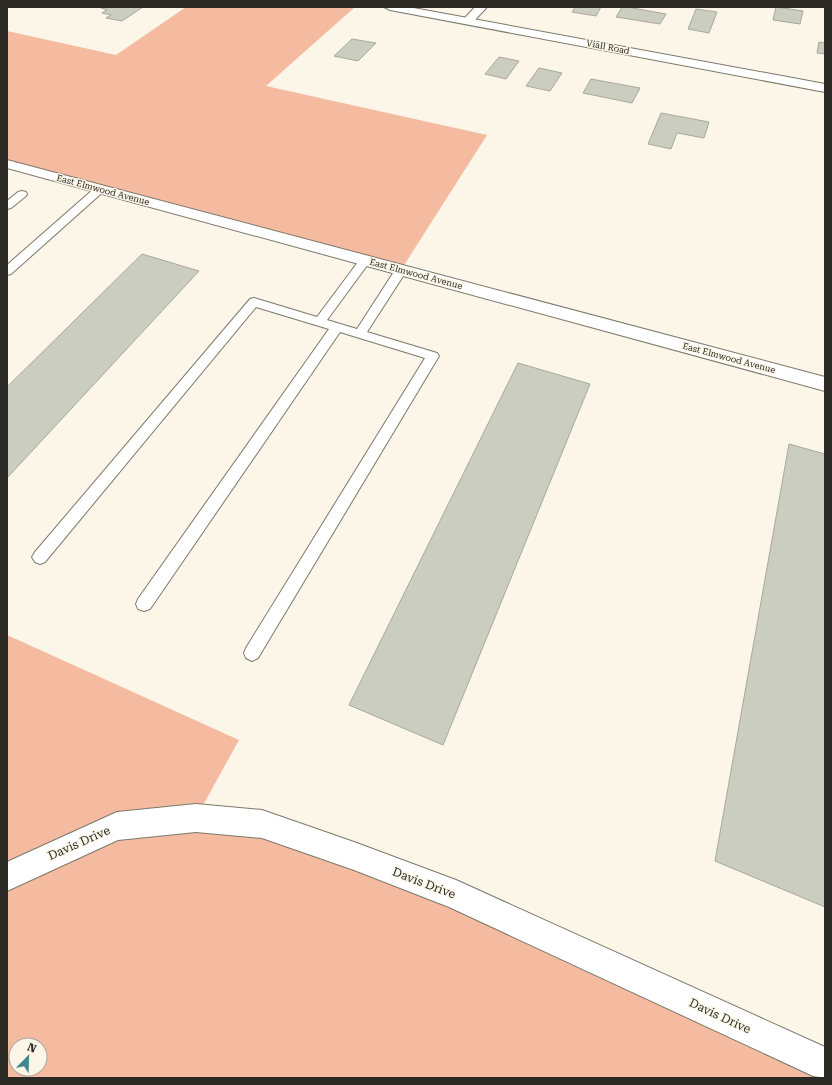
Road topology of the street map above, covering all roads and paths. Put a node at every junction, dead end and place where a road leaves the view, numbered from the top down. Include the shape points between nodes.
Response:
1 (390, 7) edge
2 (481, 7) edge
3 (468, 21) junction
4 (825, 88) edge
5 (7, 164) edge
6 (100, 189) junction
7 (22, 194) dead end
8 (7, 206) edge
9 (365, 260) junction
10 (401, 270) junction
11 (7, 271) edge
12 (320, 321) junction
13 (337, 326) junction
14 (360, 333) junction
15 (825, 384) edge
16 (40, 557) dead end
17 (144, 604) dead end
18 (252, 653) dead end
19 (7, 877) edge
20 (825, 1064) edge

1 - 3 street, Viall Road
2 - 3 street
3 - 4 street, Viall Road
5 - 6 street, East Elmwood Avenue
6 - 9 street, East Elmwood Avenue
6 - 11 lane
7 - 8 lane
9 - 10 street, East Elmwood Avenue
9 - 12 lane
10 - 14 lane
10 - 15 street, East Elmwood Avenue
12 - 13 lane
12 - 16 lane via 254,302
13 - 14 lane
13 - 17 lane
14 - 18 lane via 433,356
19 - 20 street, Davis Drive via 117,826 196,818 262,824 456,895

